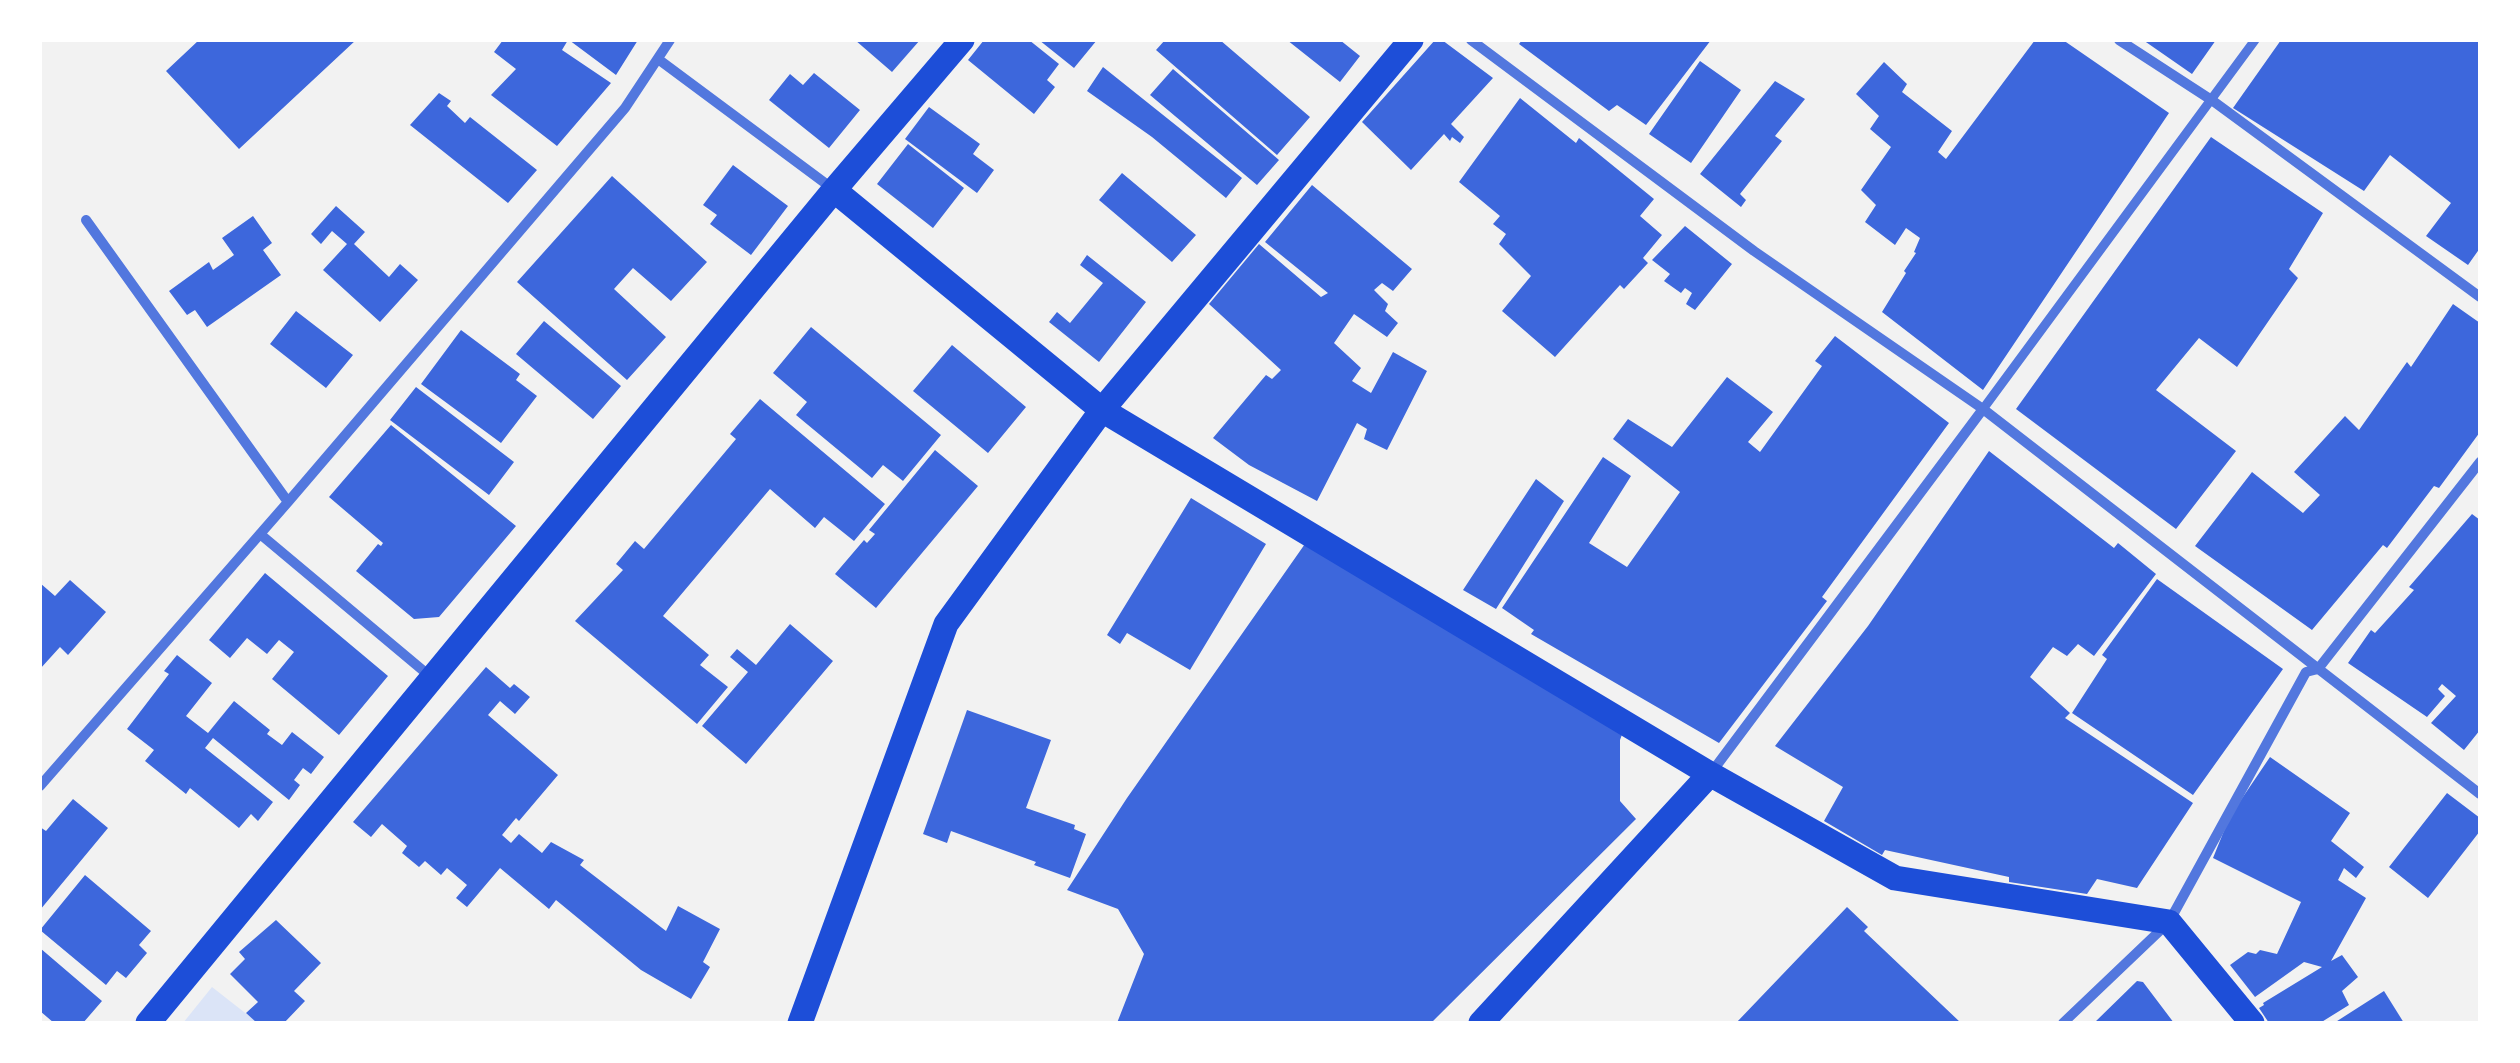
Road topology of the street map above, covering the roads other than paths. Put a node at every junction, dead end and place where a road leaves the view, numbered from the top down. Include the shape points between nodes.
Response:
1 (670, 40) edge
2 (962, 40) edge
3 (1410, 40) edge
4 (1470, 40) edge
5 (2119, 40) edge
6 (2255, 40) edge
7 (658, 58) junction
8 (2213, 101) junction
9 (834, 190) junction
10 (86, 220) dead end
11 (2480, 297) edge
12 (1983, 409) junction
13 (1102, 410) junction
14 (2480, 462) edge
15 (288, 502) junction
16 (260, 534) junction
17 (2318, 669) junction
18 (434, 679) junction
19 (1710, 774) junction
20 (40, 786) edge
21 (2480, 794) edge
22 (2169, 922) junction
23 (148, 1023) edge
24 (800, 1023) edge
25 (1481, 1023) edge
26 (2062, 1023) edge
27 (2252, 1023) edge

1 - 7 street
2 - 9 main road
3 - 13 main road
4 - 12 street via 1754,252
5 - 8 street
6 - 8 street
7 - 9 street
7 - 15 street via 625,108
8 - 11 street
8 - 12 street
9 - 13 main road
9 - 18 main road
10 - 15 street
12 - 17 street
12 - 19 street
13 - 19 main road
13 - 24 main road via 946,624
14 - 17 street
15 - 16 street
16 - 18 street
16 - 20 street
17 - 21 street
17 - 22 street via 2306,672
18 - 23 main road
19 - 22 main road via 1895,878
19 - 25 main road
22 - 26 street
22 - 27 main road

